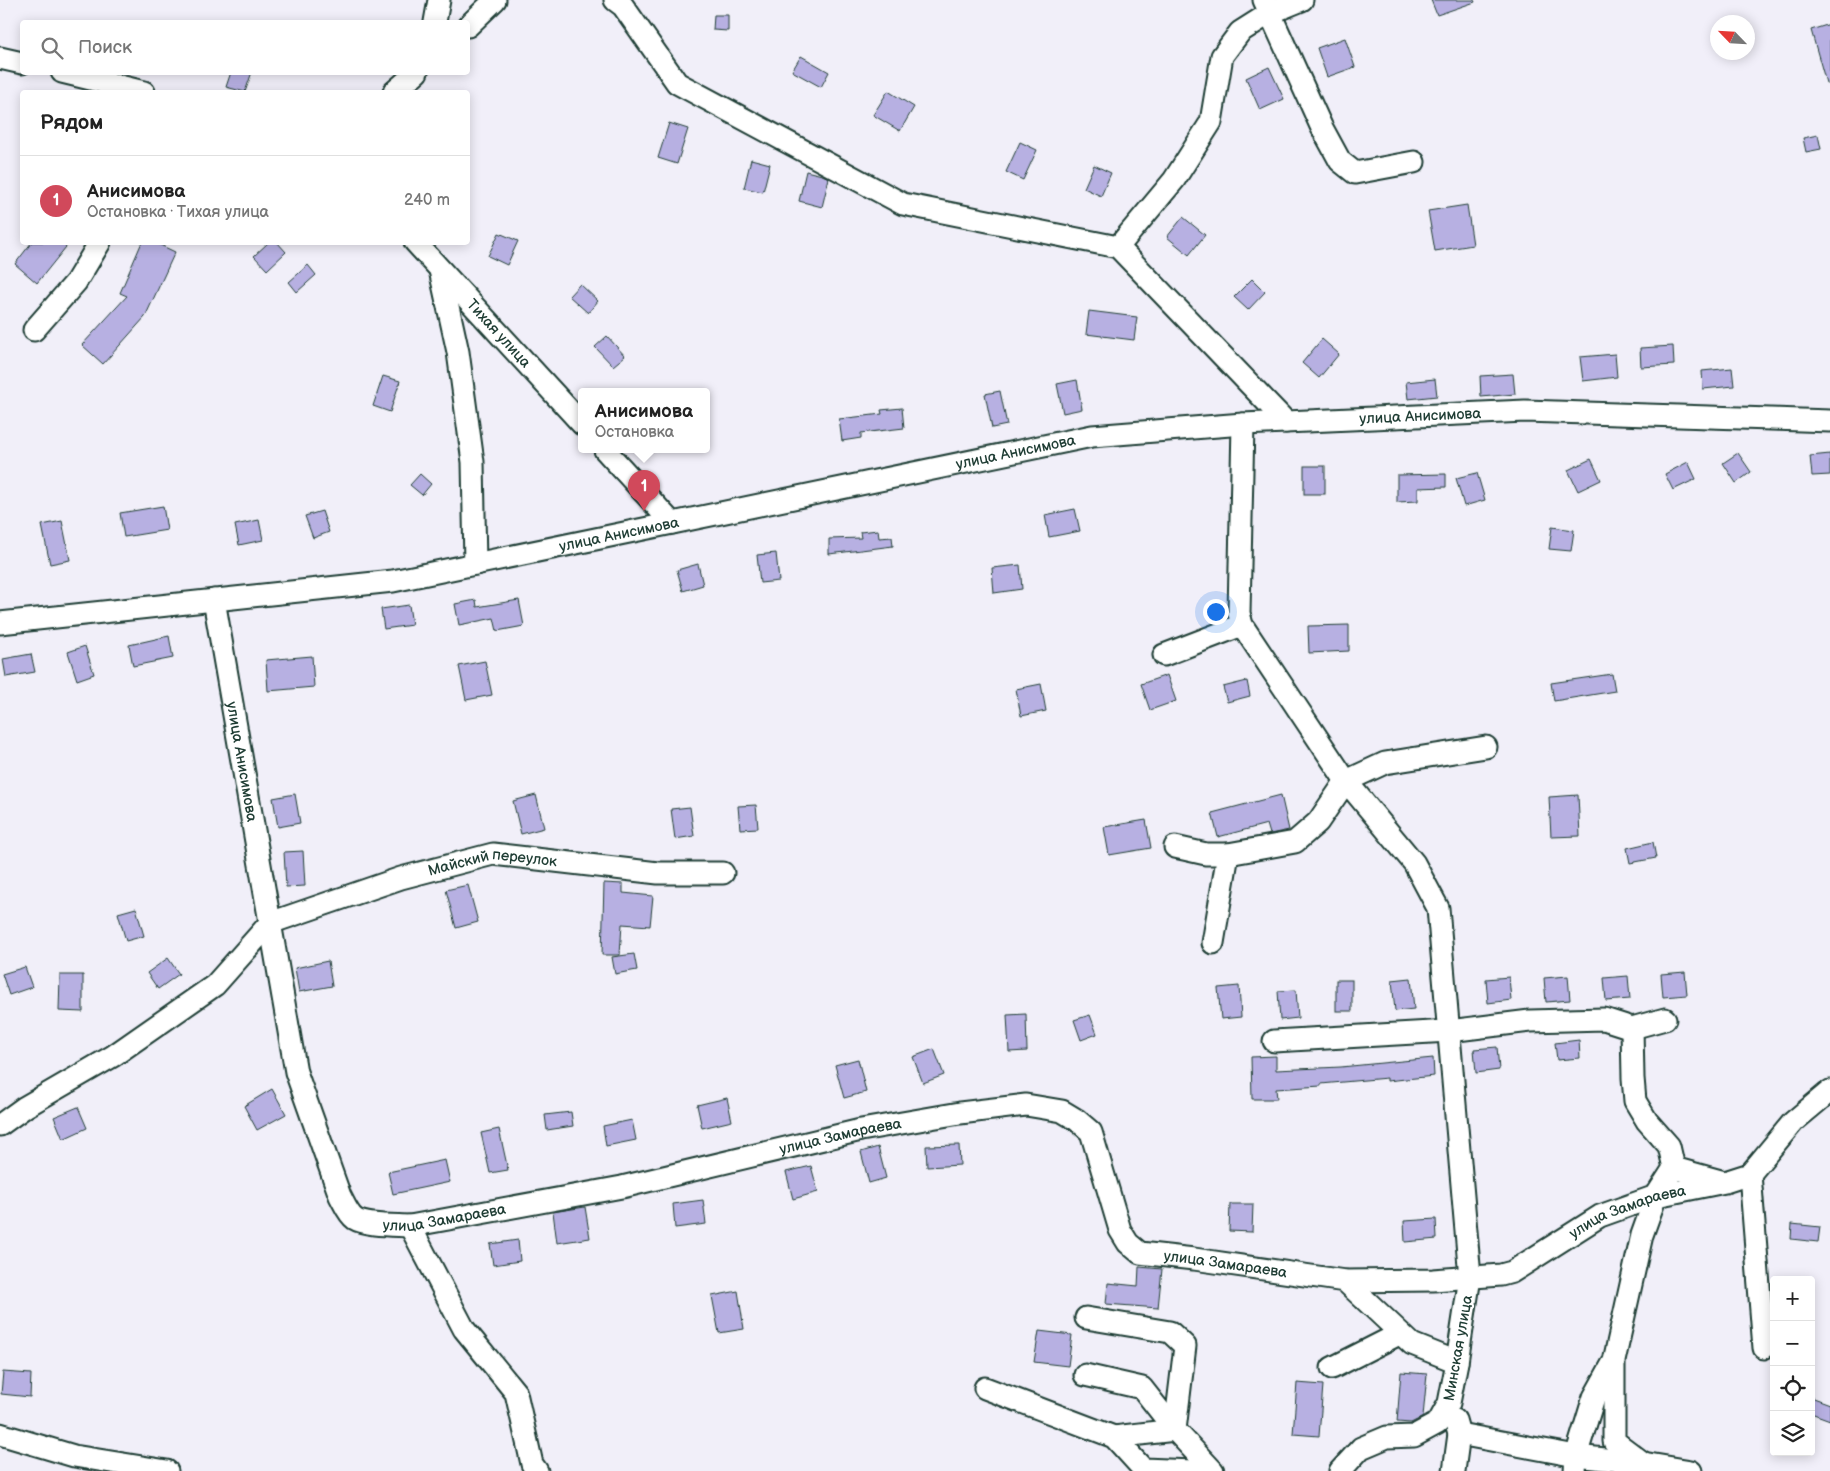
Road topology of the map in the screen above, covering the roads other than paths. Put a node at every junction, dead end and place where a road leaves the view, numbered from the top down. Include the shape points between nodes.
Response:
1 (438, 0) edge
2 (495, 0) edge
3 (615, 0) edge
4 (1302, 0) edge
5 (1267, 7) edge
6 (435, 20) edge
7 (470, 24) edge
8 (0, 58) edge
9 (20, 63) edge
10 (73, 75) edge
11 (413, 75) edge
12 (130, 90) edge
13 (396, 90) edge
14 (1414, 162) dead end
15 (98, 245) edge
16 (418, 245) edge
17 (1118, 247) junction
18 (440, 270) junction
19 (34, 330) dead end
20 (578, 420) edge
21 (1830, 421) edge
22 (1286, 422) junction
23 (1242, 424) junction
24 (608, 453) edge
25 (672, 523) junction
26 (475, 564) junction
27 (214, 600) junction
28 (0, 623) edge
29 (1242, 625) junction
30 (1164, 655) dead end
31 (1486, 747) dead end
32 (1346, 781) junction
33 (1175, 847) dead end
34 (1228, 854) junction
35 (723, 873) dead end
36 (270, 923) junction
37 (1213, 943) dead end
38 (1665, 1019) dead end
39 (1632, 1028) junction
40 (1449, 1031) junction
41 (1274, 1042) dead end
42 (1830, 1091) edge
43 (0, 1125) edge
44 (1674, 1168) junction
45 (1750, 1174) junction
46 (1725, 1182) junction
47 (1656, 1196) junction
48 (410, 1226) junction
49 (1470, 1277) junction
50 (1345, 1281) junction
51 (1086, 1318) dead end
52 (1399, 1334) junction
53 (1764, 1348) dead end
54 (1614, 1361) junction
55 (1457, 1362) junction
56 (1332, 1368) dead end
57 (1085, 1374) dead end
58 (985, 1388) dead end
59 (1449, 1403) junction
60 (1175, 1430) junction
61 (0, 1434) edge
62 (1459, 1434) junction
63 (1114, 1437) junction
64 (1643, 1462) junction
65 (1575, 1463) edge
66 (167, 1471) edge
67 (537, 1471) edge
68 (1194, 1471) edge
69 (1213, 1471) edge
70 (1333, 1471) edge
71 (1340, 1471) edge
72 (1454, 1471) edge
73 (1691, 1471) edge

1 - 6 street
2 - 7 street
3 - 17 street via 623,6 677,82 903,204
4 - 5 street
5 - 14 street via 1340,162 1355,173
5 - 17 street via 1240,32 1222,56 1212,122 1174,180
8 - 9 street
10 - 12 street
11 - 13 street
15 - 19 street via 76,282
16 - 18 street, Тихая улица
17 - 22 street
18 - 20 street, Тихая улица
18 - 26 street via 458,352 473,462
21 - 22 street, улица Анисимова via 1525,411
22 - 23 street, улица Анисимова
23 - 25 street, улица Анисимова via 1092,436
23 - 29 street via 1239,613
24 - 25 street
25 - 26 street, улица Анисимова
26 - 27 street, улица Анисимова via 393,581
27 - 28 street, улица Анисимова
27 - 36 street, улица Анисимова
29 - 30 street
29 - 32 street, Минская улица
31 - 32 street via 1385,763
32 - 34 street via 1318,822 1295,842
32 - 40 street, Минская улица via 1414,863 1438,908
33 - 34 street via 1206,854
34 - 37 street
35 - 36 street, Майский переулок via 649,872 494,854 401,878
36 - 43 street via 215,985 113,1056
36 - 48 street, улица Замараева via 296,1072 340,1196 356,1219 380,1225
38 - 39 street
39 - 40 street via 1604,1019 1530,1022
39 - 44 street via 1635,1101 1668,1146
40 - 41 street
40 - 49 street, Минская улица
42 - 45 street via 1793,1122
44 - 46 street
44 - 47 street
45 - 46 street, улица Замараева
45 - 53 street
46 - 47 street, улица Замараева
47 - 49 street, улица Замараева via 1600,1216 1512,1272
47 - 54 street via 1642,1235
48 - 50 street, улица Замараева via 622,1188 861,1130 1026,1105 1062,1111 1091,1132 1120,1230 1140,1253
48 - 67 street via 464,1329 516,1393 532,1464
49 - 50 street, улица Замараева via 1424,1281
49 - 55 street, Минская улица
50 - 52 street
51 - 60 street via 1170,1332 1185,1346
52 - 55 street via 1412,1344
52 - 56 street
54 - 64 street via 1614,1441
54 - 65 street via 1594,1397
55 - 59 street, Минская улица
57 - 60 street via 1142,1388
58 - 63 street
59 - 62 street
59 - 71 street, Минская улица via 1438,1423 1414,1436 1387,1438 1362,1448
60 - 63 street
60 - 69 street
61 - 66 street via 74,1456
62 - 65 street
62 - 72 street
63 - 68 street via 1143,1468
64 - 65 street
64 - 73 street
70 - 71 street

